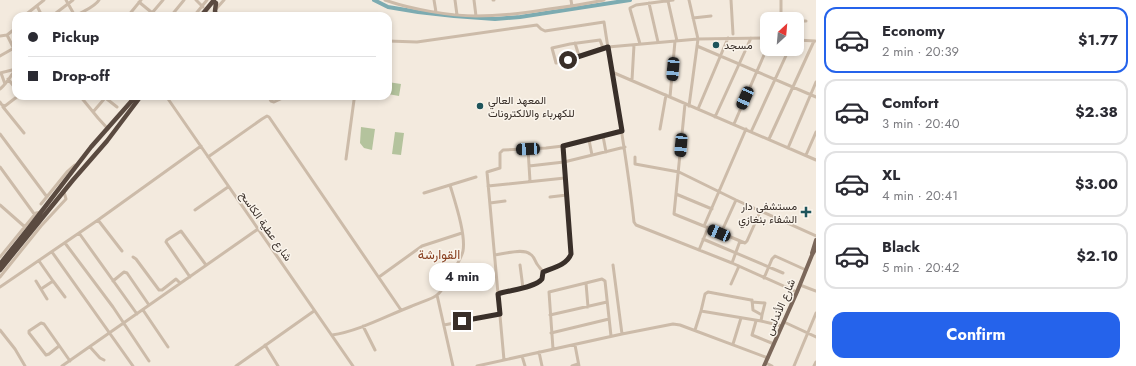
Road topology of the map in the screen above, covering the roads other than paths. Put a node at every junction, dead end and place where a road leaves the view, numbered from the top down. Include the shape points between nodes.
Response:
1 (44, 0) edge
2 (73, 0) edge
3 (99, 0) edge
4 (163, 0) edge
5 (184, 0) edge
6 (196, 0) edge
7 (207, 0) edge
8 (224, 0) edge
9 (385, 0) edge
10 (434, 0) edge
11 (455, 0) edge
12 (474, 0) edge
13 (571, 0) edge
14 (604, 0) edge
15 (674, 0) edge
16 (689, 0) edge
17 (731, 0) edge
18 (781, 0) edge
19 (140, 1) edge
20 (216, 1) edge
21 (668, 1) junction
22 (67, 2) edge
23 (394, 2) edge
24 (649, 3) junction
25 (37, 6) junction
26 (572, 6) junction
27 (204, 8) junction
28 (215, 11) joint
29 (29, 12) edge
30 (40, 12) edge
31 (56, 12) edge
32 (75, 12) edge
33 (84, 12) edge
34 (131, 12) edge
35 (151, 12) edge
36 (153, 12) edge
37 (174, 12) edge
38 (199, 12) edge
39 (202, 12) edge
40 (208, 12) edge
41 (436, 12) junction
42 (781, 12) edge
43 (458, 15) junction
44 (476, 16) junction
45 (711, 16) dead end
46 (693, 18) junction
47 (12, 31) edge
48 (0, 34) edge
49 (733, 34) dead end
50 (7, 35) junction
51 (728, 38) junction
52 (751, 38) junction
53 (760, 38) edge
54 (698, 39) junction
55 (804, 40) edge
56 (392, 41) edge
57 (676, 41) junction
58 (815, 41) edge
59 (658, 42) junction
60 (575, 43) junction
61 (12, 44) edge
62 (640, 44) junction
63 (634, 45) junction
64 (697, 46) junction
65 (608, 47) junction
66 (602, 48) junction
67 (12, 49) edge
68 (0, 56) edge
69 (579, 56) junction
70 (721, 56) junction
71 (764, 56) edge
72 (785, 56) edge
73 (739, 64) junction
74 (12, 70) edge
75 (757, 71) junction
76 (612, 72) junction
77 (0, 73) edge
78 (12, 74) edge
79 (8, 79) junction
80 (775, 79) junction
81 (632, 80) junction
82 (816, 82) edge
83 (5, 84) junction
84 (12, 84) edge
85 (793, 87) junction
86 (0, 89) edge
87 (666, 95) junction
88 (811, 95) junction
89 (670, 97) junction
90 (816, 97) edge
91 (13, 100) edge
92 (83, 100) edge
93 (102, 100) edge
94 (108, 100) edge
95 (138, 100) edge
96 (169, 100) edge
97 (354, 100) edge
98 (0, 102) edge
99 (131, 102) edge
100 (687, 105) junction
101 (2, 107) edge
102 (117, 108) dead end
103 (698, 109) junction
104 (92, 112) junction
105 (715, 117) junction
106 (734, 124) junction
107 (108, 129) junction
108 (660, 129) dead end
109 (746, 129) junction
110 (622, 131) junction
111 (751, 132) junction
112 (816, 132) edge
113 (24, 133) dead end
114 (0, 134) edge
115 (603, 136) junction
116 (101, 137) junction
117 (589, 140) junction
118 (769, 140) junction
119 (107, 141) junction
120 (201, 146) junction
121 (563, 146) junction
122 (91, 147) junction
123 (624, 147) junction
124 (788, 148) junction
125 (528, 149) junction
126 (606, 152) junction
127 (97, 153) junction
128 (592, 155) junction
129 (806, 155) junction
130 (208, 157) junction
131 (635, 157) dead end
132 (346, 159) dead end
133 (816, 160) edge
134 (564, 162) junction
135 (80, 163) junction
136 (630, 163) dead end
137 (635, 164) junction
138 (529, 166) junction
139 (0, 167) edge
140 (679, 172) junction
141 (476, 177) dead end
142 (565, 178) junction
143 (530, 181) junction
144 (450, 185) junction
145 (488, 186) junction
146 (228, 187) junction
147 (64, 192) junction
148 (424, 193) dead end
149 (719, 193) junction
150 (676, 194) junction
151 (567, 195) junction
152 (47, 197) junction
153 (550, 197) dead end
154 (736, 200) junction
155 (505, 201) dead end
156 (490, 203) junction
157 (41, 204) dead end
158 (0, 205) edge
159 (712, 209) junction
160 (195, 210) dead end
161 (42, 212) junction
162 (760, 212) junction
163 (35, 215) junction
164 (98, 220) junction
165 (704, 226) junction
166 (27, 228) junction
167 (708, 228) junction
168 (258, 229) junction
169 (79, 233) junction
170 (462, 233) junction
171 (721, 233) junction
172 (816, 236) edge
173 (703, 239) junction
174 (816, 240) edge
175 (740, 242) junction
176 (65, 243) junction
177 (816, 248) edge
178 (699, 250) junction
179 (122, 251) dead end
180 (52, 252) junction
181 (736, 253) junction
182 (495, 255) junction
183 (812, 255) junction
184 (0, 257) edge
185 (133, 257) dead end
186 (39, 261) junction
187 (732, 263) junction
188 (0, 264) edge
189 (206, 265) junction
190 (520, 265) dead end
191 (613, 265) dead end
192 (739, 266) junction
193 (769, 267) junction
194 (0, 270) edge
195 (806, 270) junction
196 (543, 272) junction
197 (783, 273) dead end
198 (0, 277) edge
199 (190, 277) junction
200 (379, 277) junction
201 (764, 278) junction
202 (36, 281) dead end
203 (53, 281) junction
204 (113, 281) junction
205 (586, 283) junction
206 (180, 284) junction
207 (731, 284) dead end
208 (800, 284) junction
209 (0, 287) edge
210 (523, 288) junction
211 (41, 289) junction
212 (797, 292) junction
213 (816, 292) edge
214 (498, 294) junction
215 (437, 295) junction
216 (65, 297) dead end
217 (47, 299) dead end
218 (607, 302) junction
219 (752, 302) junction
220 (149, 305) junction
221 (588, 307) junction
222 (143, 310) junction
223 (401, 310) junction
224 (314, 311) junction
225 (701, 311) junction
226 (816, 313) edge
227 (137, 314) junction
228 (500, 314) junction
229 (550, 315) junction
230 (762, 315) junction
231 (741, 318) junction
232 (609, 319) junction
233 (756, 321) junction
234 (761, 321) junction
235 (123, 323) junction
236 (783, 324) junction
237 (444, 325) junction
238 (363, 326) junction
239 (0, 330) edge
240 (695, 330) junction
241 (551, 333) junction
242 (807, 333) junction
243 (109, 334) junction
244 (622, 334) junction
245 (332, 335) junction
246 (611, 336) junction
247 (816, 338) edge
248 (733, 344) junction
249 (774, 344) junction
250 (574, 345) junction
251 (59, 346) junction
252 (90, 346) junction
253 (265, 346) junction
254 (168, 347) dead end
255 (553, 349) junction
256 (375, 350) dead end
257 (539, 352) junction
258 (522, 356) junction
259 (768, 358) junction
260 (104, 360) dead end
261 (504, 360) junction
262 (70, 361) junction
263 (150, 361) dead end
264 (816, 362) edge
265 (578, 365) edge
266 (765, 365) edge
267 (25, 366) edge
268 (62, 366) edge
269 (132, 366) edge
270 (236, 366) edge
271 (278, 366) edge
272 (353, 366) edge
273 (453, 366) edge
274 (479, 366) edge
275 (525, 366) edge
276 (542, 366) edge
277 (572, 366) edge
278 (772, 366) edge
279 (794, 366) edge
280 (814, 366) edge

1 - 25 street
2 - 22 street
3 - 33 street
4 - 36 street
5 - 37 street
6 - 27 street
7 - 27 street
8 - 28 street
9 - 23 street
10 - 41 street
11 - 43 street
12 - 44 street
13 - 26 street
14 - 26 street
15 - 21 street
16 - 46 street
17 - 49 street
18 - 42 street
19 - 34 street
19 - 35 street
20 - 27 highway
20 - 28 highway
20 - 40 highway
21 - 24 street
21 - 57 street
22 - 31 street
22 - 32 street
23 - 41 street
24 - 59 street
24 - 62 street via 632,6 630,9
25 - 29 street
25 - 30 street
26 - 44 street
27 - 38 street
27 - 39 highway
41 - 43 street
43 - 44 street
45 - 46 street
46 - 54 street
47 - 50 street
48 - 50 street
50 - 61 street
51 - 52 street
51 - 54 street
51 - 70 street
52 - 53 street
52 - 73 street
54 - 57 street
54 - 64 street
55 - 58 street
56 - 65 street via 417,42 537,25 545,31 604,22
57 - 59 street
57 - 89 street
58 - 85 street
59 - 62 street
60 - 66 street via 600,40
60 - 69 street
60 - 69 street via 552,48 556,63
62 - 63 street
63 - 65 street
63 - 81 street
64 - 70 street
64 - 100 street
65 - 66 street
65 - 76 street
66 - 69 street
67 - 68 street
70 - 73 street
70 - 103 street
71 - 75 street
72 - 80 street
73 - 75 street
73 - 105 street
74 - 77 street
75 - 80 street
75 - 106 street
76 - 81 street
76 - 110 street
77 - 83 street
78 - 79 street
79 - 83 street
79 - 84 street
80 - 85 street
80 - 111 street
81 - 87 street
82 - 88 street
83 - 86 street
85 - 88 street
85 - 118 street
87 - 89 street
87 - 108 street
88 - 90 street
88 - 124 street
89 - 100 street
91 - 101 street
92 - 104 street
93 - 104 street
94 - 102 street
95 - 119 highway
96 - 120 street, شارع عطية الكاسح
97 - 132 street
98 - 101 street
99 - 107 highway
100 - 103 street
100 - 140 street
101 - 113 street
103 - 105 street
104 - 107 street
105 - 106 street
106 - 109 street
107 - 116 highway
109 - 111 street
109 - 149 street
110 - 115 street
110 - 123 street
111 - 118 street
112 - 129 street
114 - 152 street
115 - 117 street
115 - 126 street
116 - 119 highway via 101,142
116 - 122 highway
117 - 121 street
117 - 128 street
118 - 124 street
119 - 127 highway
120 - 130 street, شارع عطية الكاسح
120 - 164 street
121 - 125 street
121 - 134 street
122 - 127 highway via 97,147
122 - 135 highway
123 - 126 street
123 - 178 street via 634,222
124 - 129 street
125 - 138 street
125 - 145 street via 503,150 500,168 487,172
126 - 128 street
127 - 147 highway
128 - 134 street
129 - 133 street
130 - 146 street, شارع عطية الكاسح
130 - 200 street via 268,116
131 - 137 street
134 - 138 street
134 - 142 street
135 - 152 street via 67,172
135 - 161 highway
136 - 137 street
137 - 140 street
138 - 143 street
139 - 163 street
140 - 149 street
140 - 150 street
141 - 144 street
142 - 143 street
142 - 151 street
143 - 145 street
144 - 148 street
144 - 170 street
145 - 156 street
146 - 160 street
146 - 168 street, شارع عطية الكاسح
147 - 194 highway
147 - 198 street via 66,199
149 - 154 street
149 - 159 street
150 - 159 street
150 - 165 street via 674,214
151 - 153 street
151 - 196 street via 570,256 564,263
152 - 157 street
154 - 162 street
154 - 171 street
155 - 156 street
156 - 182 street
158 - 166 street
159 - 165 street
161 - 163 street
161 - 166 highway
162 - 172 street
162 - 175 street via 747,241
163 - 166 street
164 - 169 street
164 - 179 street
165 - 167 street
166 - 184 street
166 - 188 highway
167 - 171 street
167 - 173 street
168 - 189 street
168 - 224 street, شارع عطية الكاسح
169 - 176 street
169 - 204 street
170 - 200 street via 422,246
170 - 215 street via 462,255
171 - 175 street
173 - 178 street
173 - 181 street
174 - 183 main road, شارع الأندلس
175 - 181 street
176 - 180 street
176 - 235 street
177 - 183 main road, شارع الأندلس
178 - 187 street
180 - 186 street
180 - 243 street
181 - 187 street
181 - 193 street
182 - 196 street via 520,251 530,253
182 - 214 street
183 - 195 main road, شارع الأندلس
185 - 206 street via 159,290 176,279
186 - 203 street
186 - 209 street
187 - 192 street
189 - 199 street
189 - 199 street via 181,232 167,240
190 - 210 street
191 - 244 street
192 - 201 street
192 - 207 street
193 - 195 street via 775,256
193 - 197 street
193 - 201 street
195 - 208 main road, شارع الأندلس
196 - 210 street via 540,282
199 - 206 street
200 - 223 street
201 - 212 street
202 - 211 street
203 - 211 street
203 - 216 street
204 - 220 street via 124,272 127,273
204 - 227 street
205 - 218 street via 604,280
205 - 221 street
205 - 229 street via 549,291
206 - 220 street
208 - 212 main road, شارع الأندلس
208 - 213 street
210 - 214 street
211 - 217 street
212 - 236 main road, شارع الأندلس
214 - 228 street
215 - 223 street
215 - 237 street
218 - 221 street
218 - 232 street
219 - 225 street via 706,292
219 - 230 street via 753,310
219 - 230 street via 765,303
220 - 222 street
221 - 229 street
222 - 227 street
222 - 254 street
223 - 238 street
224 - 245 street, شارع عطية الكاسح
224 - 253 street
225 - 231 street
225 - 240 street
226 - 242 street
227 - 235 street
228 - 237 street
228 - 261 street
229 - 241 street
230 - 234 street
231 - 233 street
231 - 248 street
232 - 241 street
232 - 246 street
233 - 234 street
233 - 249 street via 752,335
234 - 236 street
235 - 243 street
235 - 263 street
236 - 242 street
236 - 249 main road, شارع الأندلس
237 - 273 street
238 - 245 street
238 - 256 street
239 - 267 street
240 - 244 street via 673,324
240 - 248 street
241 - 255 street
242 - 247 street
242 - 279 street
243 - 252 street
243 - 269 street
244 - 246 street
245 - 272 street, شارع عطية الكاسح
246 - 250 street
248 - 259 street
249 - 259 main road, شارع الأندلس
250 - 255 street
250 - 265 street
251 - 251 street via 42,323 29,331 46,354
251 - 262 street
252 - 260 street
252 - 262 street
253 - 270 street
253 - 271 street
255 - 257 street
257 - 258 street
257 - 276 street
258 - 261 street
258 - 275 street
259 - 266 main road, شارع الأندلس
261 - 274 street
262 - 268 street
264 - 280 street
265 - 277 street
266 - 278 street

